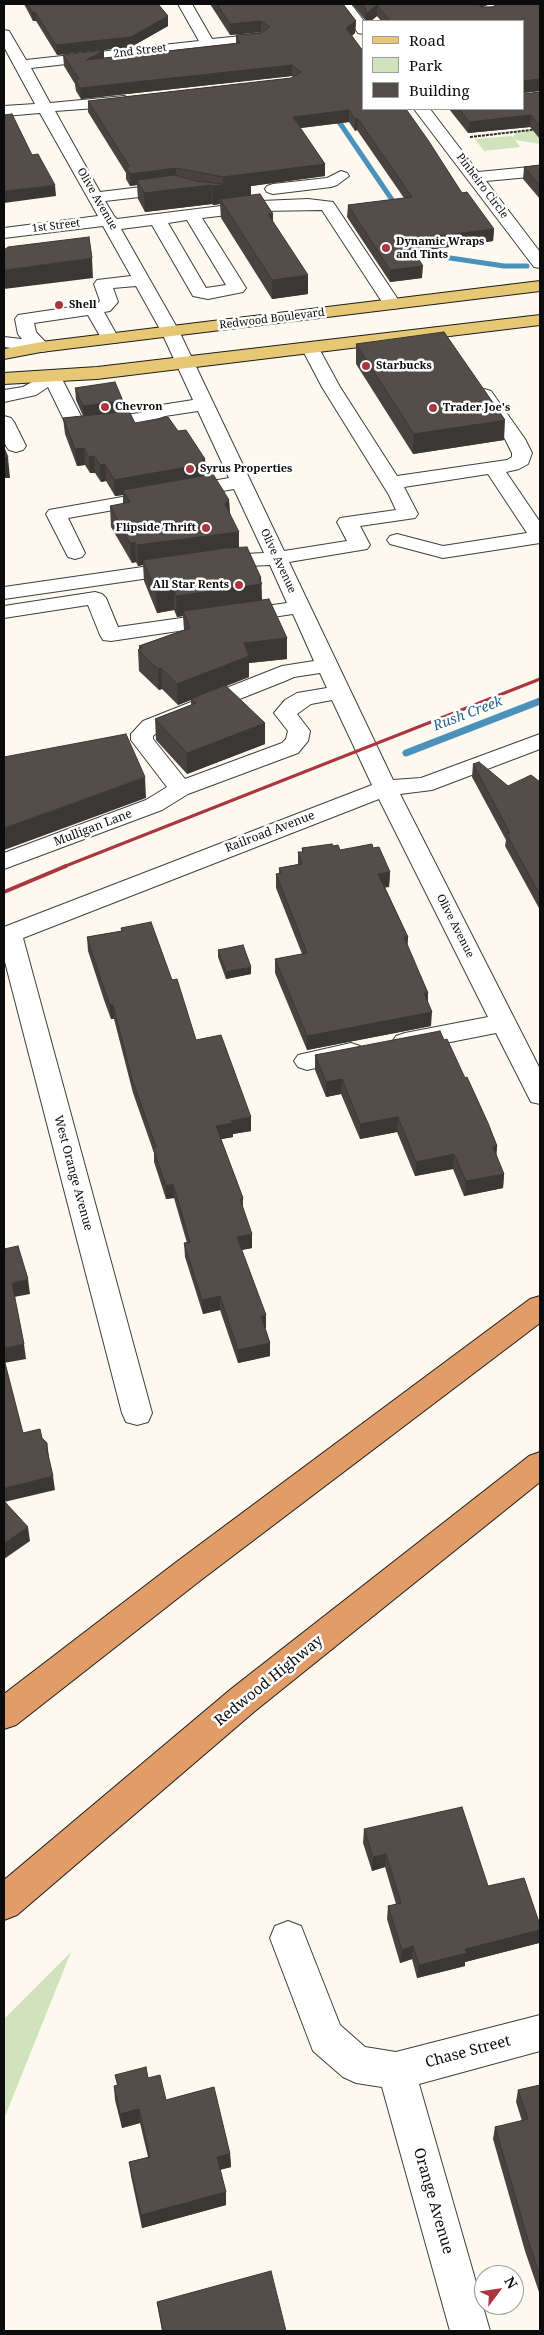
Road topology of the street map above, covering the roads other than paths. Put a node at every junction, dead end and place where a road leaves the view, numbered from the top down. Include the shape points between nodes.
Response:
1 (185, 4) edge
2 (344, 4) edge
3 (362, 29) edge
4 (4, 34) edge
5 (261, 38) edge
6 (208, 44) junction
7 (20, 65) junction
8 (144, 99) edge
9 (44, 106) junction
10 (427, 110) edge
11 (4, 111) edge
12 (540, 171) edge
13 (340, 176) dead end
14 (475, 177) junction
15 (190, 191) edge
16 (223, 196) edge
17 (96, 197) junction
18 (192, 215) junction
19 (157, 220) junction
20 (111, 222) junction
21 (4, 233) edge
22 (540, 263) edge
23 (184, 266) junction
24 (150, 272) junction
25 (540, 286) edge
26 (392, 304) junction
27 (94, 310) junction
28 (540, 320) edge
29 (170, 331) junction
30 (110, 338) junction
31 (4, 342) edge
32 (41, 347) junction
33 (310, 348) junction
34 (4, 354) edge
35 (185, 362) junction
36 (52, 377) junction
37 (472, 378) edge
38 (4, 380) edge
39 (4, 396) edge
40 (205, 404) junction
41 (4, 422) edge
42 (16, 446) dead end
43 (494, 468) junction
44 (241, 482) junction
45 (391, 484) junction
46 (408, 514) junction
47 (397, 540) junction
48 (360, 545) junction
49 (75, 553) dead end
50 (277, 558) junction
51 (4, 593) edge
52 (300, 607) junction
53 (4, 612) edge
54 (327, 666) junction
55 (340, 692) junction
56 (540, 742) edge
57 (385, 788) junction
58 (180, 789) junction
59 (4, 861) edge
60 (7, 935) edge
61 (504, 1023) junction
62 (307, 1061) dead end
63 (537, 1079) edge
64 (540, 1307) edge
65 (137, 1413) dead end
66 (540, 1465) edge
67 (4, 1714) edge
68 (4, 1903) edge
69 (288, 1938) dead end
70 (540, 2033) edge
71 (396, 2071) junction
72 (470, 2331) edge

1 - 6 street
2 - 3 street
4 - 7 street, Olive Avenue
5 - 6 street, 2nd Street
6 - 7 street, 2nd Street
7 - 9 street, Olive Avenue
8 - 9 street via 65,108
9 - 11 street
9 - 17 street, Olive Avenue
10 - 14 street, Pinheiro Circle
12 - 14 street
13 - 16 street via 331,182
14 - 22 street, Pinheiro Circle
15 - 17 street via 176,187
17 - 20 street, Olive Avenue
18 - 19 street, 1st Street
18 - 23 street via 237,288 208,294 199,292
18 - 26 street, 1st Street via 261,206 326,206
19 - 20 street, 1st Street
19 - 23 street
20 - 21 street, 1st Street
20 - 24 street, Olive Avenue
23 - 24 street
24 - 27 street via 103,284 109,302
24 - 29 street, Olive Avenue
25 - 26 main road, Redwood Boulevard
26 - 29 main road, Redwood Boulevard
27 - 30 street
27 - 32 street via 24,319 27,334
28 - 33 main road via 446,339
29 - 30 main road, Redwood Boulevard
29 - 35 street, Olive Avenue
30 - 32 main road, Redwood Boulevard
31 - 32 street
32 - 34 main road, Redwood Boulevard
33 - 35 main road
33 - 45 street
35 - 36 main road
35 - 40 street, Olive Avenue
36 - 38 main road
36 - 39 street via 29,391
36 - 40 street via 77,426 143,418 161,411
37 - 43 street via 522,453 521,460 512,465
40 - 44 street, Olive Avenue
41 - 42 street
43 - 45 street
43 - 47 street via 540,537 443,552
44 - 49 street via 56,514
44 - 50 street, Olive Avenue
45 - 46 street
46 - 47 street via 420,536
46 - 48 street via 347,522
47 - 48 street
48 - 50 street
50 - 51 street via 226,562
50 - 52 street, Olive Avenue
52 - 53 street via 111,635 95,598
52 - 54 street, Olive Avenue
54 - 55 street, Olive Avenue
54 - 58 street via 290,671 151,726 142,734 142,740
55 - 57 street, Olive Avenue
55 - 58 street, Mulligan Lane via 305,698 285,713 299,731 297,741 290,748
56 - 57 street, Railroad Avenue via 424,785
57 - 60 street, Railroad Avenue
57 - 61 street, Olive Avenue
58 - 59 street, Mulligan Lane via 154,805
60 - 65 street, West Orange Avenue
61 - 62 street
61 - 63 street, Olive Avenue
64 - 67 highway
66 - 68 highway, Redwood Highway via 244,1700
69 - 71 street via 326,2038 356,2064
70 - 71 street, Chase Street
71 - 72 street, Orange Avenue

